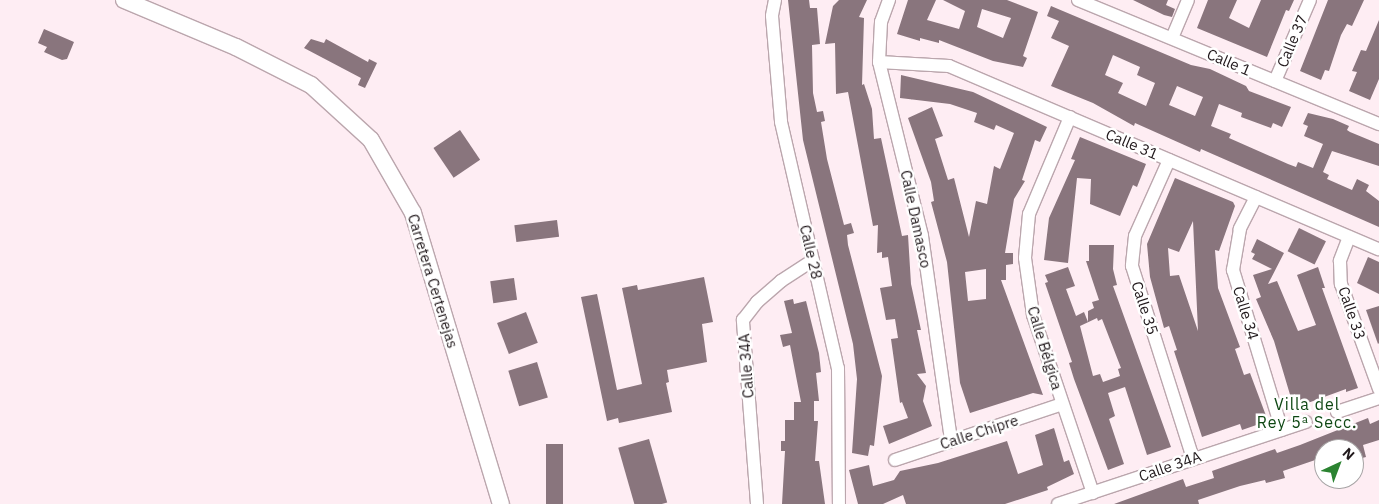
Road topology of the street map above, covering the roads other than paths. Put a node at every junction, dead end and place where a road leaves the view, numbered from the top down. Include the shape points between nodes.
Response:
1 (124, 0) edge
2 (775, 0) edge
3 (889, 0) edge
4 (1078, 0) edge
5 (1188, 0) edge
6 (1310, 0) edge
7 (1172, 38) junction
8 (879, 62) junction
9 (1275, 81) junction
10 (1070, 117) junction
11 (1379, 124) edge
12 (1169, 160) junction
13 (1256, 197) junction
14 (1349, 237) junction
15 (1379, 249) edge
16 (813, 260) junction
17 (1379, 388) edge
18 (1379, 398) edge
19 (1062, 404) junction
20 (1337, 412) dead end
21 (1306, 422) dead end
22 (1282, 430) junction
23 (951, 440) junction
24 (1193, 458) junction
25 (895, 460) dead end
26 (1093, 493) junction
27 (501, 504) edge
28 (757, 504) edge
29 (839, 504) edge
30 (1058, 504) edge

1 - 27 main road, Carretera Certenejas via 236,47 311,85 371,140 413,213
2 - 16 street, Calle 28 via 772,16 780,122
3 - 8 street, Calle Damasco via 880,22
4 - 7 street, Calle 1
5 - 7 street
6 - 9 street, Calle 37
7 - 9 street, Calle 1
8 - 10 street, Calle 31 via 948,66
8 - 23 street, Calle Damasco via 922,236
9 - 11 street, Calle 1
10 - 12 street, Calle 31
10 - 19 street, Calle Bélgica via 1029,214 1025,258 1033,315
12 - 13 street, Calle 31
12 - 24 street, Calle 35 via 1135,236 1132,266
13 - 14 street, Calle 31
13 - 22 street, Calle 34 via 1240,229 1233,270
14 - 15 street, Calle 31
14 - 17 street, Calle 33 via 1340,261 1341,284
16 - 28 street, Calle 34A via 781,281 757,302 743,320
16 - 29 street, Calle 28 via 838,368
18 - 20 street
19 - 23 street, Calle Chipre
19 - 26 street, Calle Bélgica
21 - 22 street, Calle 34A
22 - 24 street, Calle 34A
23 - 25 street, Calle Chipre
24 - 26 street, Calle 34A
26 - 30 street, Calle 34A

